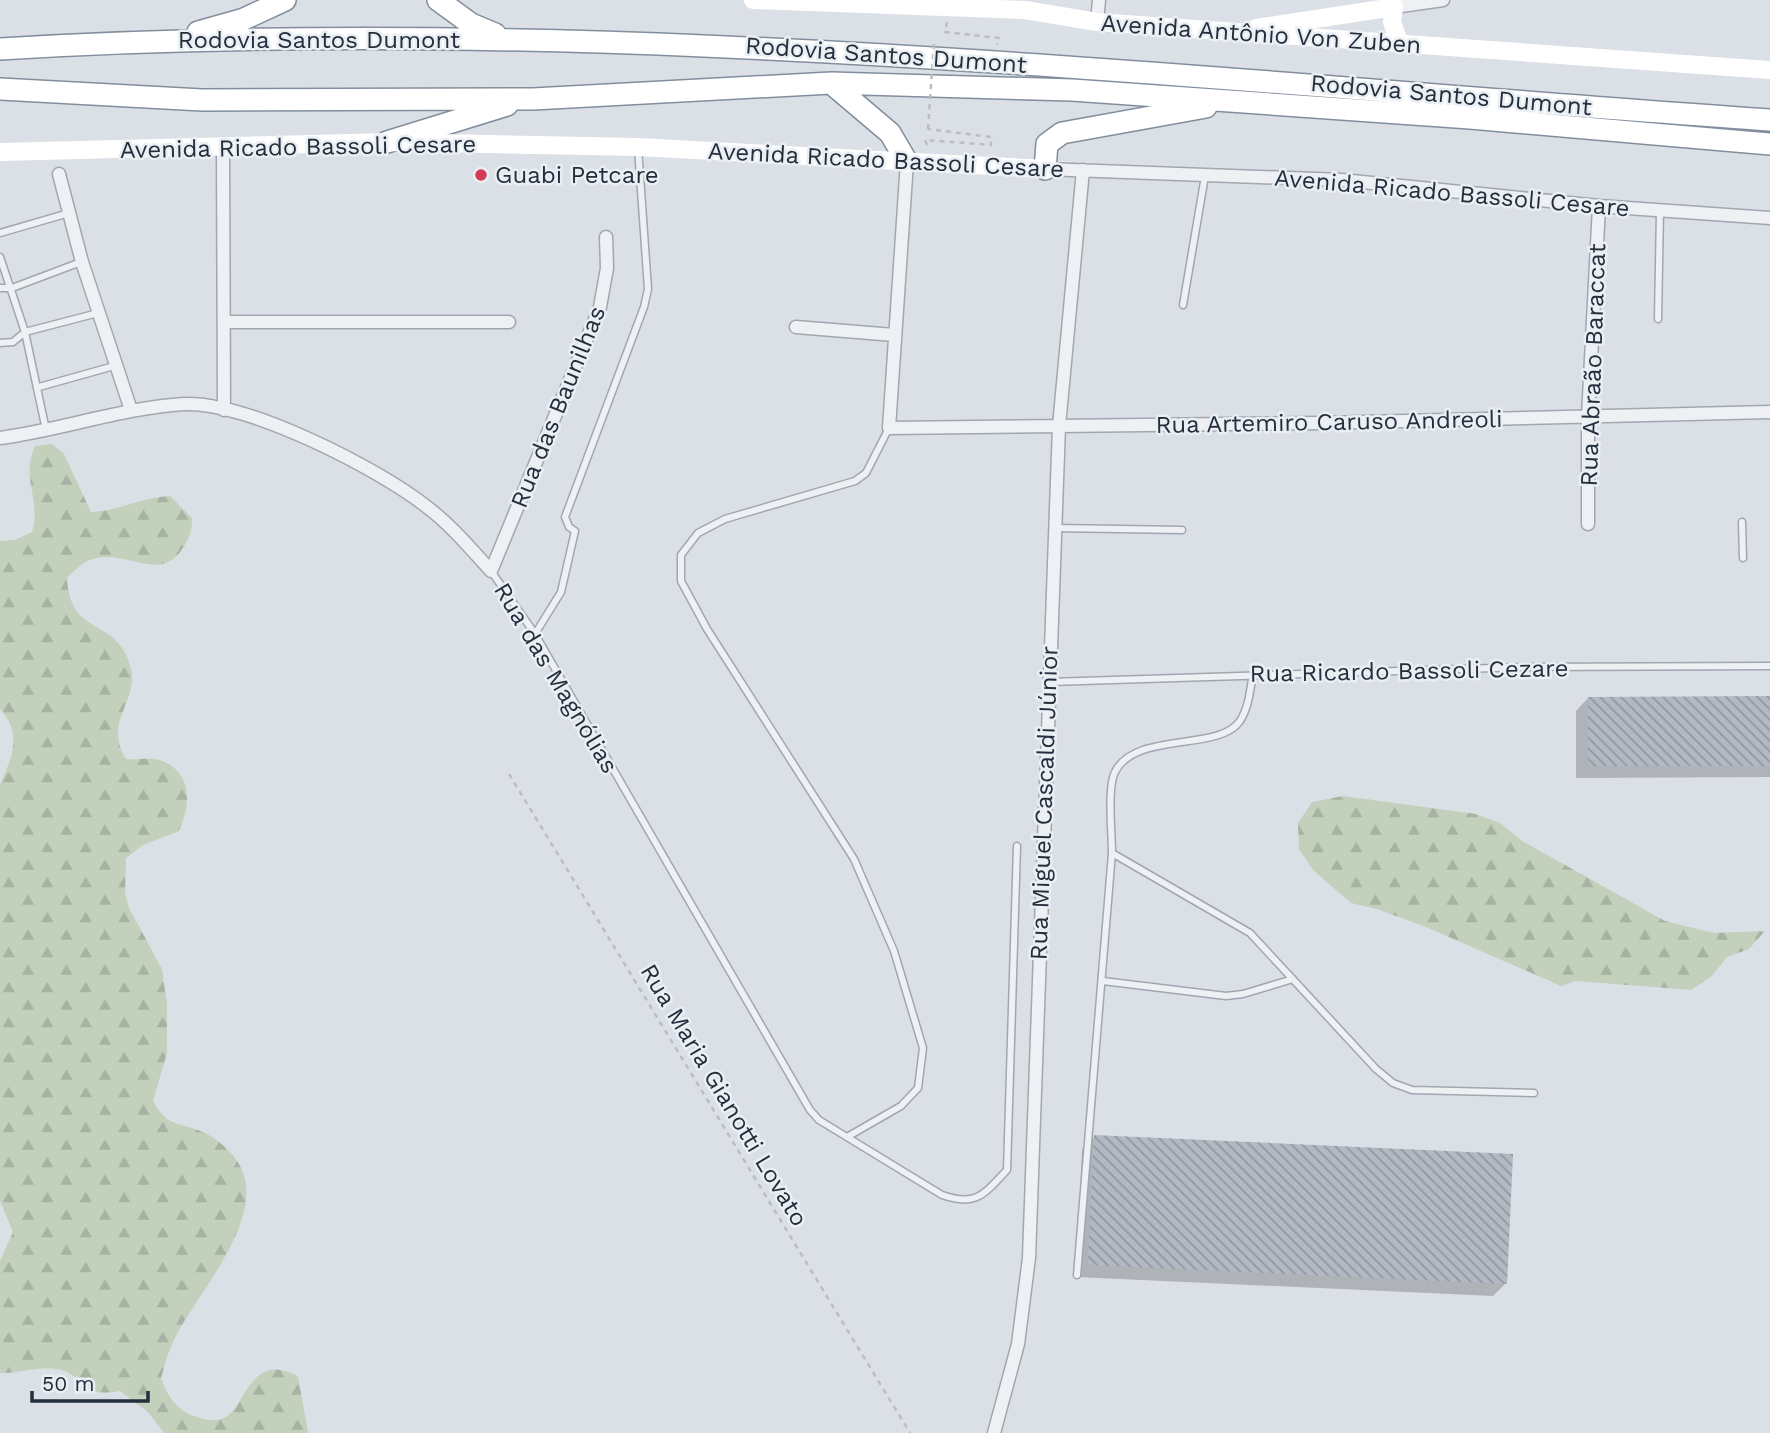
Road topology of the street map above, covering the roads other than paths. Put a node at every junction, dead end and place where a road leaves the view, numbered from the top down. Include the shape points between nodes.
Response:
1 (285, 0) edge
2 (438, 0) edge
3 (753, 0) edge
4 (1099, 0) edge
5 (1443, 0) edge
6 (928, 2) edge
7 (1394, 7) junction
8 (1097, 22) junction
9 (1227, 32) junction
10 (514, 38) junction
11 (149, 41) junction
12 (1400, 45) junction
13 (0, 49) edge
14 (1770, 70) edge
15 (831, 83) junction
16 (0, 89) edge
17 (533, 99) junction
18 (1235, 101) junction
19 (1770, 120) edge
20 (387, 142) junction
21 (1770, 144) edge
22 (223, 146) junction
23 (638, 146) junction
24 (0, 152) edge
25 (907, 162) junction
26 (1045, 169) junction
27 (1083, 170) junction
28 (58, 174) dead end
29 (1205, 175) junction
30 (1599, 206) junction
31 (1660, 211) junction
32 (69, 212) junction
33 (1770, 218) edge
34 (0, 233) edge
35 (606, 237) dead end
36 (0, 257) edge
37 (82, 262) junction
38 (0, 288) edge
39 (12, 288) junction
40 (1183, 305) dead end
41 (98, 313) junction
42 (1658, 319) dead end
43 (224, 322) junction
44 (509, 322) dead end
45 (796, 327) dead end
46 (25, 332) junction
47 (894, 335) junction
48 (0, 343) edge
49 (114, 366) junction
50 (39, 387) junction
51 (131, 410) junction
52 (224, 410) junction
53 (1770, 412) edge
54 (1588, 416) junction
55 (1059, 426) junction
56 (888, 428) junction
57 (46, 432) junction
58 (0, 438) edge
59 (1742, 522) dead end
60 (1588, 524) dead end
61 (1055, 528) junction
62 (1182, 530) dead end
63 (1743, 558) dead end
64 (491, 571) junction
65 (535, 634) junction
66 (1770, 666) edge
67 (1253, 674) junction
68 (1047, 682) junction
69 (1017, 846) dead end
70 (1112, 853) junction
71 (1293, 979) junction
72 (1103, 981) junction
73 (1534, 1093) dead end
74 (847, 1137) junction
75 (1077, 1275) dead end
76 (994, 1433) edge

1 - 11 highway via 227,25
2 - 10 highway via 471,24
3 - 6 street, Avenida Antônio Von Zuben
4 - 8 street
5 - 7 street
6 - 8 street, Avenida Antônio Von Zuben
7 - 9 street
7 - 12 street via 1392,22
8 - 9 street, Avenida Antônio Von Zuben
9 - 12 street, Avenida Antônio Von Zuben
10 - 11 highway, Rodovia Santos Dumont
10 - 19 highway, Rodovia Santos Dumont via 797,48
11 - 13 highway, Rodovia Santos Dumont
12 - 14 street, Avenida Antônio Von Zuben
15 - 17 highway, Rodovia Santos Dumont
15 - 18 highway, Rodovia Santos Dumont via 1072,90
15 - 25 highway via 890,133
16 - 17 highway, Rodovia Santos Dumont via 202,100
17 - 20 highway
18 - 21 highway, Rodovia Santos Dumont
18 - 26 highway via 1062,133 1047,144
20 - 22 street, Avenida Ricado Bassoli Cesare
20 - 23 street, Avenida Ricado Bassoli Cesare
22 - 24 street, Avenida Ricado Bassoli Cesare
22 - 43 street
23 - 25 street, Avenida Ricado Bassoli Cesare
23 - 65 lane via 648,289 565,517 575,531 561,592
25 - 26 street, Avenida Ricado Bassoli Cesare
25 - 47 street
26 - 27 street, Avenida Ricado Bassoli Cesare
27 - 29 street, Avenida Ricado Bassoli Cesare
27 - 55 street, Rua Miguel Cascaldi Júnior
28 - 32 street
29 - 30 street, Avenida Ricado Bassoli Cesare via 1342,180
29 - 40 lane
30 - 31 street, Avenida Ricado Bassoli Cesare
30 - 54 street, Rua Abraão Baraccat
31 - 33 street, Avenida Ricado Bassoli Cesare
31 - 42 lane
32 - 34 lane
32 - 37 street
35 - 64 street, Rua das Baunilhas via 607,268 600,307
36 - 39 lane
37 - 39 lane
37 - 41 street
38 - 39 lane
39 - 46 lane
41 - 46 lane
41 - 49 street
43 - 44 street
43 - 52 street
45 - 47 street
46 - 48 lane via 13,342
46 - 50 lane
47 - 56 street
49 - 50 lane
49 - 51 street
50 - 57 lane
51 - 52 street, Rua das Magnólias via 187,404
51 - 57 street, Rua das Magnólias
52 - 64 street, Rua das Magnólias via 277,426 394,482 430,508
53 - 54 street, Rua Artemiro Caruso Andreoli
54 - 55 street, Rua Artemiro Caruso Andreoli
54 - 60 street, Rua Abraão Baraccat
55 - 56 street, Rua Artemiro Caruso Andreoli
55 - 61 street, Rua Miguel Cascaldi Júnior
56 - 74 lane via 866,473 855,481 725,519 698,533 681,555 681,581 707,629 854,859 894,951 923,1048 918,1088 901,1106
57 - 58 street, Rua das Magnólias
59 - 63 lane
61 - 62 lane
61 - 68 street, Rua Miguel Cascaldi Júnior
64 - 65 lane, Rua das Magnólias
65 - 74 lane, Rua das Magnólias via 810,1110
66 - 67 lane, Rua Ricardo Bassoli Cezare
67 - 68 lane, Rua Ricardo Bassoli Cezare
67 - 70 lane via 1248,707 1239,723 1226,732 1138,751 1122,762 1113,774
68 - 76 street, Rua Miguel Cascaldi Júnior via 1029,1258 1018,1344
69 - 74 lane via 1007,1170 981,1197 961,1202
70 - 71 lane via 1250,933
70 - 72 lane
71 - 72 lane via 1226,996
71 - 73 lane via 1393,1083 1412,1090
72 - 75 lane

